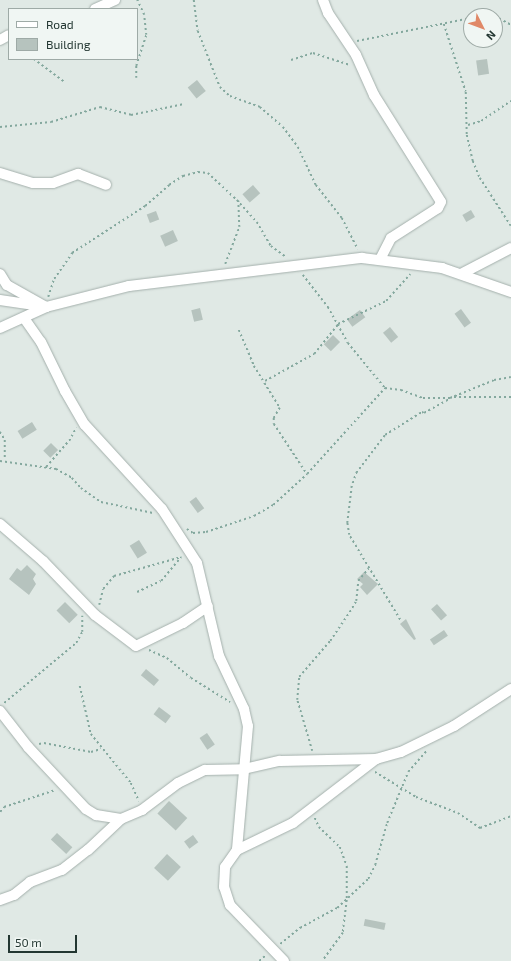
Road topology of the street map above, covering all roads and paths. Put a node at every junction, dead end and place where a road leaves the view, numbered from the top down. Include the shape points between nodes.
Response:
1 (115, 0) edge
2 (137, 0) edge
3 (194, 0) edge
4 (323, 0) edge
5 (95, 6) edge
6 (463, 20) edge
7 (444, 24) junction
8 (348, 43) junction
9 (35, 60) edge
10 (138, 60) edge
11 (138, 60) edge
12 (291, 60) dead end
13 (363, 70) junction
14 (136, 78) dead end
15 (64, 82) dead end
16 (511, 101) edge
17 (184, 104) dead end
18 (467, 125) junction
19 (0, 127) edge
20 (0, 173) edge
21 (106, 185) dead end
22 (237, 200) junction
23 (511, 226) edge
24 (511, 248) edge
25 (362, 258) junction
26 (381, 258) junction
27 (418, 264) junction
28 (298, 265) junction
29 (463, 273) junction
30 (0, 274) edge
31 (222, 274) junction
32 (511, 292) edge
33 (0, 300) edge
34 (46, 307) junction
35 (24, 318) junction
36 (338, 324) junction
37 (0, 328) edge
38 (240, 330) dead end
39 (511, 377) edge
40 (265, 381) junction
41 (385, 388) junction
42 (454, 397) junction
43 (511, 397) edge
44 (450, 398) junction
45 (80, 417) junction
46 (0, 432) edge
47 (0, 461) edge
48 (5, 461) junction
49 (46, 468) junction
50 (307, 474) junction
51 (170, 519) junction
52 (0, 524) edge
53 (193, 554) junction
54 (182, 557) junction
55 (368, 568) junction
56 (138, 592) dead end
57 (208, 606) junction
58 (82, 614) dead end
59 (95, 615) junction
60 (400, 620) dead end
61 (136, 646) junction
62 (80, 686) dead end
63 (511, 689) edge
64 (0, 708) edge
65 (244, 709) junction
66 (0, 711) edge
67 (28, 747) junction
68 (102, 749) junction
69 (428, 749) dead end
70 (376, 759) junction
71 (317, 762) junction
72 (366, 767) junction
73 (244, 769) junction
74 (65, 787) junction
75 (401, 788) junction
76 (318, 804) junction
77 (142, 810) junction
78 (0, 812) edge
79 (511, 816) edge
80 (121, 819) junction
81 (237, 850) junction
82 (0, 900) edge
83 (347, 900) junction
84 (273, 950) junction
85 (284, 961) edge
86 (323, 961) edge

1 - 5 street
2 - 10 path via 144,15 146,35
3 - 25 path via 198,32 220,87 230,96 260,107 292,138 316,185 342,218
4 - 8 street
6 - 7 path
7 - 8 path
7 - 18 path via 466,92
8 - 13 street
9 - 15 path
11 - 14 path
12 - 13 path via 313,53 322,54
13 - 26 street via 374,95 441,202 438,208 391,238
16 - 18 path via 481,121
17 - 19 path via 131,114 100,107 51,122
18 - 23 path via 473,161 480,178
20 - 21 street via 33,183 53,183 78,174
22 - 28 path via 257,222 271,246
22 - 31 path via 239,227
22 - 34 path via 208,173 198,172 183,176 145,206 72,254 54,279
24 - 29 street
25 - 26 street
25 - 28 street
26 - 27 street
27 - 29 street
27 - 36 path via 386,301
28 - 31 street
28 - 36 path via 307,282
29 - 32 street
30 - 34 street via 7,284
31 - 34 street via 128,286
33 - 34 street
34 - 35 street
35 - 37 street
35 - 45 street via 42,342
36 - 40 path via 314,354
36 - 41 path via 355,352
38 - 40 path via 254,366
39 - 42 path via 494,380
40 - 50 path via 280,408 274,418 274,424
41 - 44 path via 401,390 423,398
41 - 50 path
42 - 43 path
42 - 44 path
44 - 55 path via 385,434 356,474 351,488 347,523 350,535
45 - 49 path via 69,441
45 - 51 street
46 - 48 path via 5,440
47 - 48 path
48 - 49 path via 22,466
49 - 51 path via 66,474 101,502
50 - 51 path via 264,511 213,530 193,533
51 - 53 street
52 - 59 street via 43,561
53 - 54 path
53 - 57 street
54 - 56 path via 161,581
54 - 59 path via 114,576 102,589
55 - 60 path
55 - 71 path via 358,581 356,600 352,608 330,641 299,677 297,700 300,715
57 - 61 street via 183,623
57 - 65 street via 219,656
58 - 64 path via 82,632 76,643 7,699
59 - 61 street
61 - 65 path via 166,658 191,678
62 - 68 path via 86,723
63 - 70 street via 497,700 421,744
65 - 73 street via 248,726
66 - 67 street
67 - 68 path via 44,743 79,752
67 - 74 street
68 - 77 path via 131,783
69 - 75 path via 412,764
70 - 71 street
70 - 72 street
71 - 73 street via 280,761
72 - 75 path
72 - 76 street
73 - 77 street via 197,773 178,783
73 - 81 street
74 - 78 path via 4,807
74 - 80 street via 96,815
75 - 79 path via 416,797 458,813 480,828
75 - 83 path via 372,873
76 - 81 street via 284,828
76 - 83 path via 316,823 340,847 345,856
77 - 80 street
80 - 82 street via 62,870 30,882 14,895
81 - 84 street via 225,867 223,876 226,896 237,914
83 - 84 path via 332,912 300,928
83 - 86 path via 343,933
84 - 85 street

